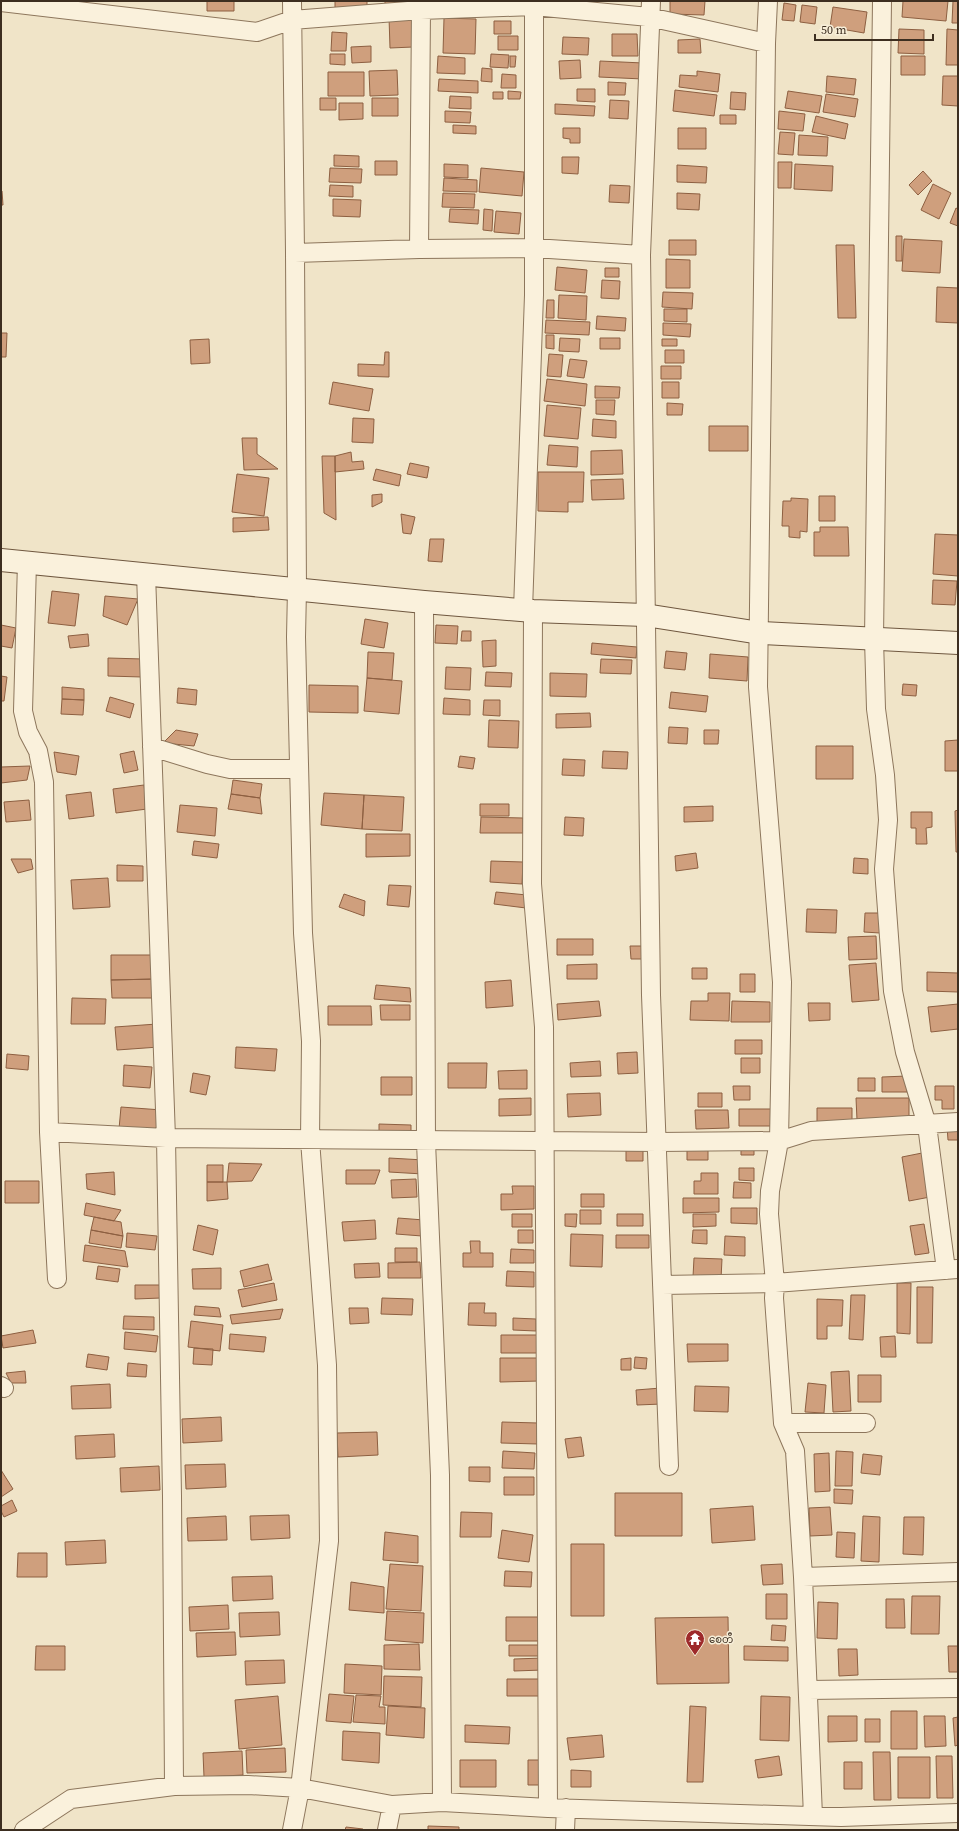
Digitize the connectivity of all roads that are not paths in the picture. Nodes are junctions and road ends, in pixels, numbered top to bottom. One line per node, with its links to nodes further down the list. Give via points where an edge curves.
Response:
1 (292, 1): 8 (street)
2 (768, 1): 9 (street)
3 (882, 1): 22 (street)
4 (1, 2): 8 (street, via 257,32)
5 (534, 4): 6 (street); 7 (street); 10 (street)
6 (650, 9): 9 (street); 13 (street)
7 (421, 10): 8 (street); 11 (street)
8 (292, 20): 12 (street)
9 (766, 43): 21 (street)
10 (534, 248): 11 (street); 13 (street); 19 (street)
11 (419, 249): 12 (street)
12 (295, 253): 17 (street)
13 (641, 255): 20 (street)
14 (1, 560): 15 (street)
15 (27, 562): 16 (street); 28 (street, via 23,711 28,732 38,751 44,782)
16 (146, 574): 17 (street); 24 (street)
17 (297, 589): 18 (street); 25 (street)
18 (424, 602): 19 (street); 33 (street)
19 (528, 610): 20 (street); 31 (street, via 532,884 544,1027)
20 (645, 615): 21 (street); 34 (street, via 651,987)
21 (760, 632): 22 (street); 32 (street, via 758,687 782,982)
22 (874, 639): 23 (street); 27 (street, via 876,709 887,798 884,869 893,991 905,1052)
23 (958, 643)
24 (152, 747): 25 (street, via 230,769); 29 (street)
25 (299, 769): 30 (street, via 303,933 311,1041)
26 (958, 1122): 27 (street)
27 (926, 1125): 32 (street, via 811,1131); 35 (street)
28 (49, 1132): 29 (street); 36 (street)
29 (166, 1138): 30 (street); 46 (street)
30 (310, 1140): 33 (street); 47 (street, via 327,1365 329,1541)
31 (546, 1141): 33 (street); 34 (street); 50 (street)
32 (779, 1141): 34 (street); 37 (street, via 770,1191 769,1214)
33 (426, 1142): 48 (street, via 440,1475)
34 (658, 1142): 38 (street)
35 (952, 1269): 37 (street)
36 (57, 1279)
37 (775, 1283): 38 (street); 40 (street)
38 (662, 1285): 41 (street)
39 (866, 1423): 40 (street)
40 (783, 1424): 43 (street, via 795,1451)
41 (669, 1466)
42 (958, 1572): 43 (street)
43 (803, 1577): 45 (street)
44 (958, 1688): 45 (street)
45 (808, 1690): 52 (street)
46 (174, 1786): 47 (street, via 248,1785); 53 (street, via 71,1798)
47 (300, 1788): 49 (street); 54 (street)
48 (442, 1802): 49 (street); 50 (street)
49 (392, 1805): 55 (street)
50 (557, 1808): 52 (street); 56 (street)
51 (958, 1813): 52 (street)
52 (813, 1816)
53 (24, 1830)
54 (292, 1830)
55 (387, 1830)
56 (565, 1830)

